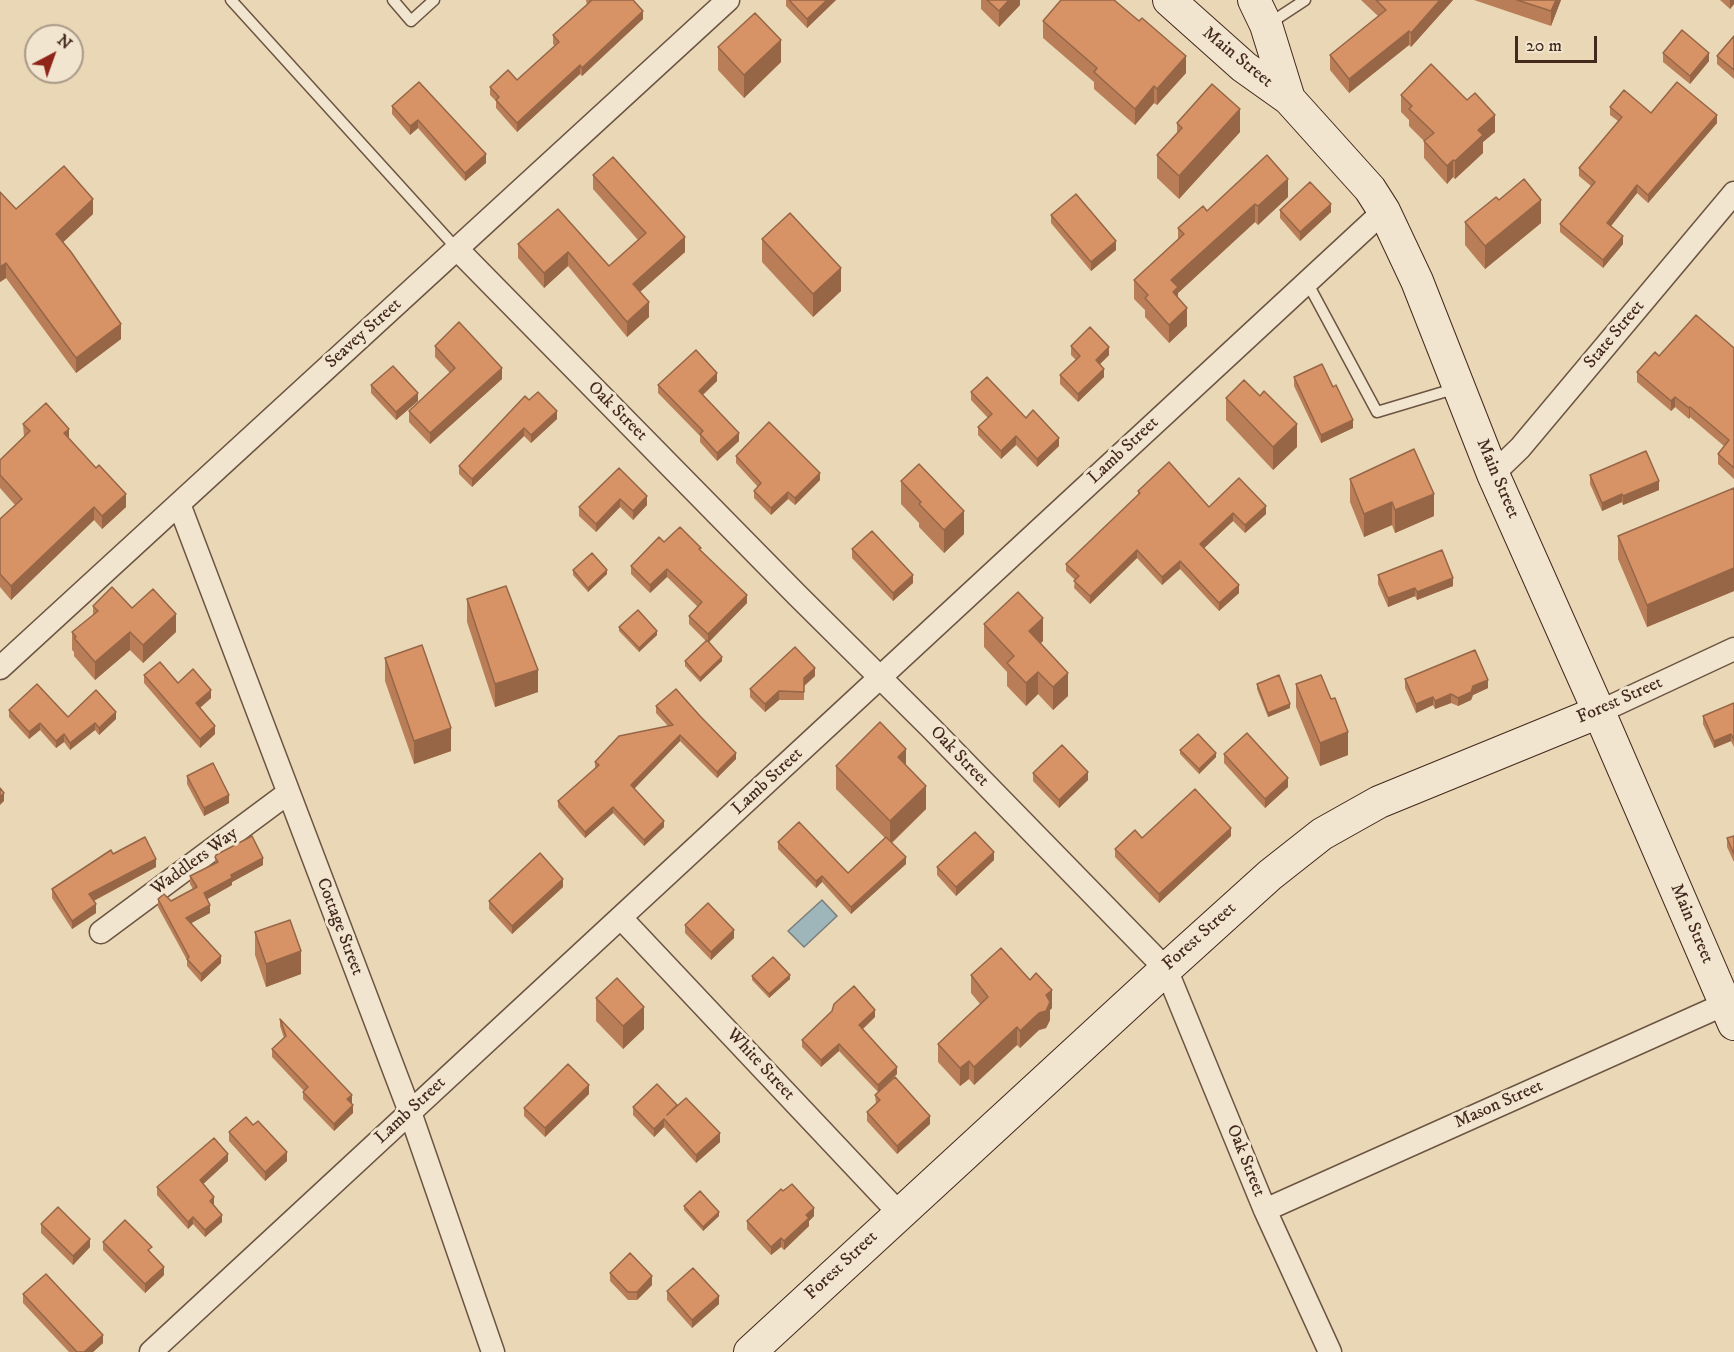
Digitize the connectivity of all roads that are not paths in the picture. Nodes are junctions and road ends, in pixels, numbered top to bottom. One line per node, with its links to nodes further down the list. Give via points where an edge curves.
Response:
1 (231, 0): 11 (lane)
2 (393, 0): 3 (lane, via 411,21)
3 (434, 0)
4 (728, 0): 11 (street, Seavey Street)
5 (1169, 0): 8 (main road, Main Street, via 1244,67)
6 (1305, 0): 7 (lane)
7 (1260, 13): 8 (main road)
8 (1289, 99): 10 (main road, Main Street, via 1370,189)
9 (1734, 193): 14 (street, State Street, via 1520,448)
10 (1384, 211): 12 (street, Lamb Street); 13 (main road, Main Street, via 1417,280)
11 (458, 250): 15 (street, Seavey Street); 18 (street, Oak Street)
12 (1307, 282): 13 (lane, via 1377,412); 18 (street, Lamb Street)
13 (1459, 387): 14 (main road, Main Street)
14 (1493, 474): 19 (main road, Main Street)
15 (179, 504): 17 (street, Seavey Street); 20 (street, Cottage Street)
16 (1734, 649): 19 (street, Forest Street)
17 (0, 668)
18 (879, 678): 21 (street, Lamb Street); 23 (street, Oak Street)
19 (1599, 711): 23 (main road, Forest Street, via 1378,802 1322,834 1270,875); 24 (main road, Main Street)
20 (288, 793): 22 (street, Waddlers Way); 25 (street, Cottage Street)
21 (621, 918): 25 (street, Lamb Street); 27 (street, White Street)
22 (101, 932)
23 (1166, 969): 26 (street, Oak Street); 27 (main road, Forest Street)
24 (1731, 1009): 26 (street, Mason Street)
25 (410, 1112): 29 (street, Lamb Street); 30 (street, Cottage Street)
26 (1264, 1210): 31 (street, Oak Street)
27 (899, 1213): 28 (main road, Forest Street)
28 (760, 1349)
29 (152, 1352)
30 (493, 1352)
31 (1330, 1352)

